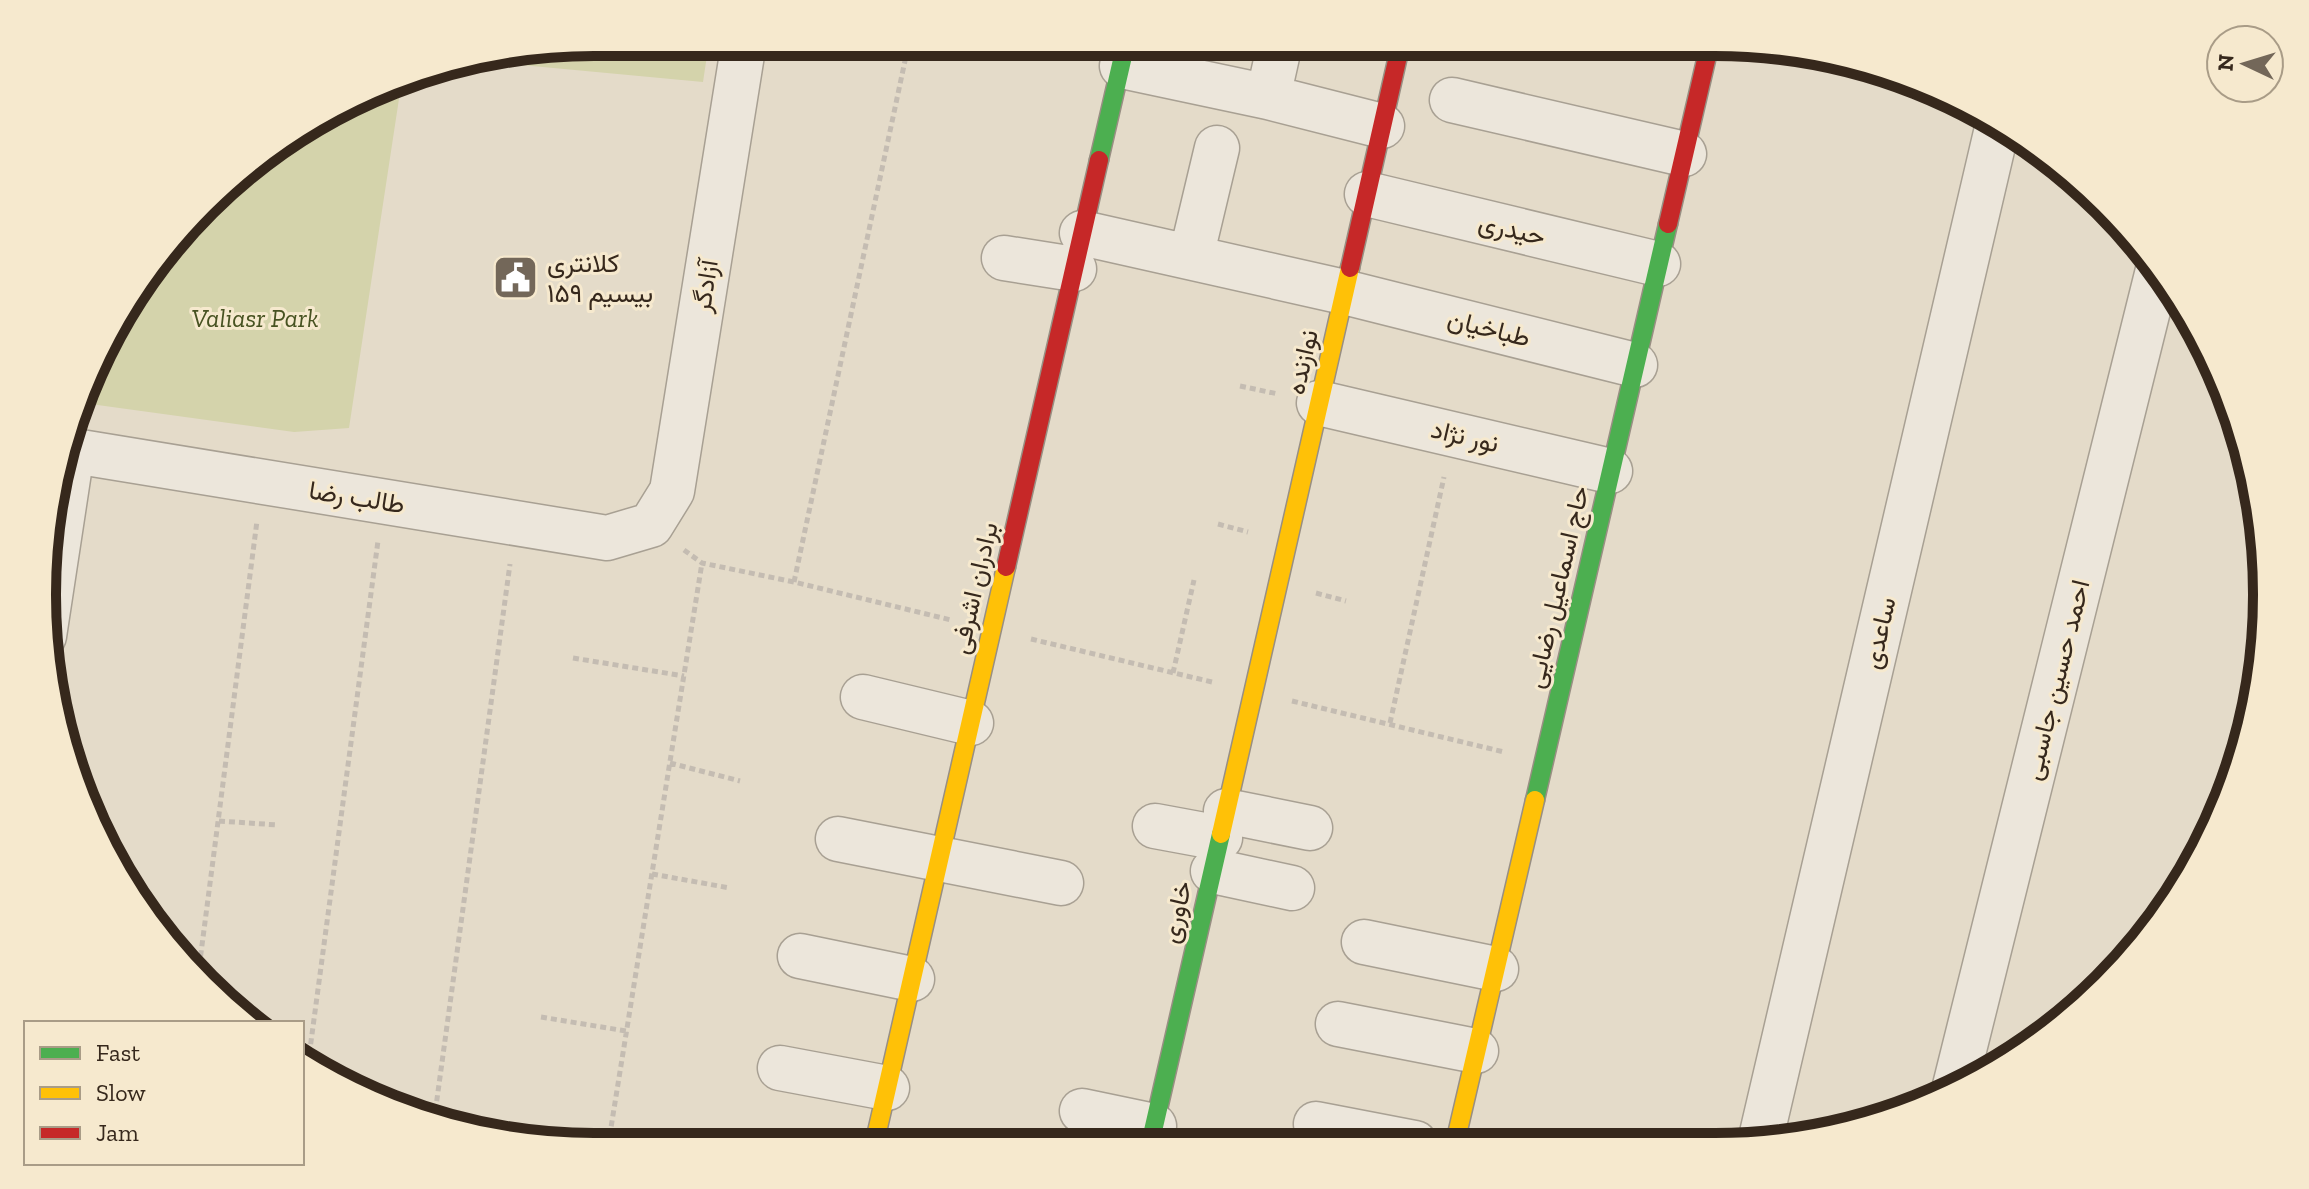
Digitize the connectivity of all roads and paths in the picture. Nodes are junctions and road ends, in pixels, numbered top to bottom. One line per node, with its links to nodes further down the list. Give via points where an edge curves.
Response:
1 (742, 56): 29 (street, آزادگر, via 672,491)
2 (906, 56): 31 (path)
3 (1124, 56): 15 (street, برادران اشرفی)
4 (1131, 56): 8 (street)
5 (1277, 56): 8 (street)
6 (1398, 56): 10 (street, نوازنده)
7 (1707, 56): 13 (street, حاج اسماعیل رضایی)
8 (1268, 97): 10 (street)
9 (1452, 100): 13 (street)
10 (1382, 126): 14 (street, نوازنده)
11 (1995, 135): 70 (street, ساعدی)
12 (1217, 148): 16 (street)
13 (1684, 154): 18 (street, حاج اسماعیل رضایی)
14 (1367, 194): 18 (street, حیدری); 20 (street, نوازنده)
15 (1078, 251): 16 (street, طباخیان); 17 (street, طباخیان); 32 (street, برادران اشرفی)
16 (1191, 257): 20 (street, طباخیان)
17 (1004, 258)
18 (1658, 264): 21 (street, حاج اسماعیل رضایی)
19 (2154, 284): 65 (street, احمد حسین جاسبی)
20 (1344, 292): 21 (street, طباخیان); 22 (street, نوازنده)
21 (1635, 365): 25 (street, حاج اسماعیل رضایی)
22 (1319, 403): 23 (street, نور نژاد); 36 (street, نوازنده)
23 (1454, 433): 25 (street, نور نژاد); 39 (path)
24 (75, 451): 26 (street, طالب رضا)
25 (1610, 471): 40 (street, حاج اسماعیل رضایی)
26 (262, 481): 27 (street, طالب رضا); 43 (path)
27 (383, 501): 28 (street, طالب رضا); 62 (path)
28 (516, 523): 29 (street, طالب رضا, via 607,538); 67 (path)
29 (651, 525)
30 (1194, 580): 34 (path)
31 (794, 582): 32 (path); 35 (path, via 702,563)
32 (992, 629): 34 (path); 38 (street, برادران اشرفی)
33 (573, 658): 35 (path)
34 (1173, 673): 36 (path)
35 (684, 676): 41 (path)
36 (1253, 692): 39 (path); 48 (street, خاوری)
37 (863, 697): 38 (street)
38 (971, 723): 49 (street, برادران اشرفی)
39 (1390, 723): 40 (path)
40 (1544, 762): 57 (street, حاج اسماعیل رضایی)
41 (670, 763): 42 (path); 50 (path)
42 (740, 781)
43 (219, 821): 44 (path); 56 (path)
44 (278, 825)
45 (1155, 826): 48 (street)
46 (1310, 828): 48 (street)
47 (838, 839): 49 (street)
48 (1220, 840): 53 (street); 74 (street, خاوری)
49 (939, 860): 51 (street); 58 (street, برادران اشرفی)
50 (652, 874): 52 (path); 61 (path)
51 (1061, 883)
52 (730, 888)
53 (1292, 888)
54 (1364, 942): 57 (street)
55 (800, 956): 58 (street)
56 (200, 961)
57 (1496, 969): 63 (street, حاج اسماعیل رضایی)
58 (912, 979): 66 (street, برادران اشرفی)
59 (541, 1017): 61 (path)
60 (1338, 1024): 63 (street)
61 (626, 1031): 71 (path)
62 (310, 1051)
63 (1476, 1051): 76 (street, حاج اسماعیل رضایی)
64 (780, 1068): 66 (street)
65 (1958, 1074)
66 (887, 1088): 72 (street, برادران اشرفی)
67 (436, 1109)
68 (1082, 1111): 73 (street)
69 (1316, 1124): 75 (street)
70 (1763, 1131)
71 (610, 1133)
72 (877, 1133)
73 (1146, 1133)
74 (1152, 1133)
75 (1363, 1133)
76 (1457, 1133)

